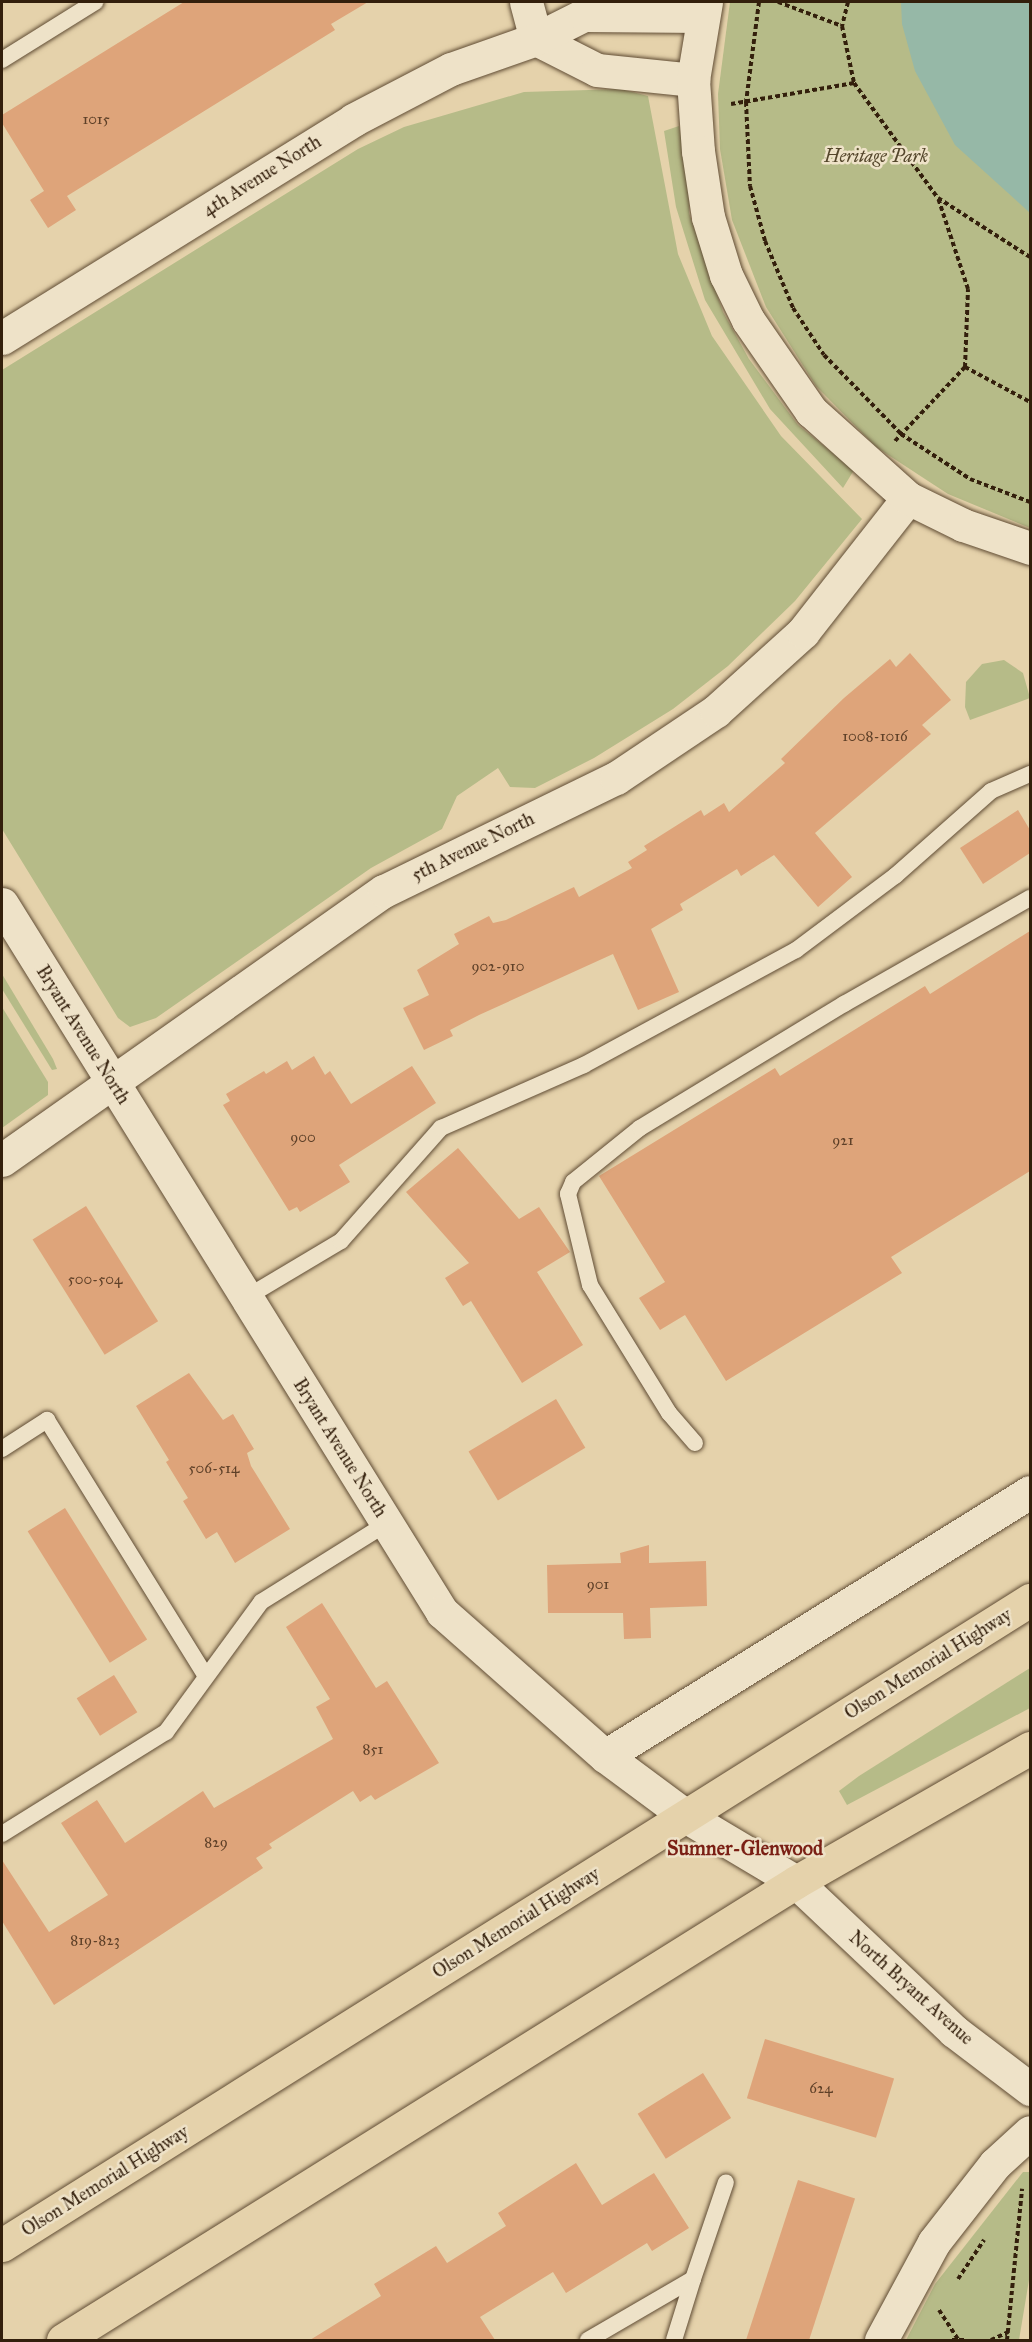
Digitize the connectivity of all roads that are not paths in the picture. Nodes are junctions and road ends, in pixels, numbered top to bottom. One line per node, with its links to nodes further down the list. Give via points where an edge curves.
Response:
1 (95, 2): 5 (lane)
2 (526, 2): 4 (street)
3 (704, 9): 4 (street, 4th Avenue North, via 584,15); 6 (street)
4 (536, 39): 6 (street, via 597,70); 7 (street, 4th Avenue North, via 451,69 353,120)
5 (2, 60)
6 (693, 80): 8 (street, via 708,217 726,275 778,369 811,411)
7 (2, 338)
8 (908, 498): 9 (street, via 963,525); 13 (street, 5th Avenue North, via 803,632 716,711 616,778 384,891)
9 (1030, 549)
10 (1030, 774): 15 (lane, via 991,792 895,876 796,950 584,1065 441,1128 341,1241)
11 (1030, 898): 16 (lane, via 844,1004 640,1128 573,1182 568,1194 590,1286 669,1413)
12 (2, 904): 13 (street, Bryant Avenue North)
13 (111, 1082): 14 (street, 5th Avenue North); 15 (street, Bryant Avenue North)
14 (2, 1160)
15 (247, 1297): 19 (street, Bryant Avenue North)
16 (695, 1443)
17 (2, 1449): 21 (lane, via 47,1420)
18 (1030, 1492): 23 (street)
19 (386, 1524): 21 (lane, via 261,1602); 23 (street, Bryant Avenue North, via 442,1612)
20 (1030, 1600): 24 (main road, Olson Memorial Highway)
21 (206, 1677): 25 (lane, via 165,1732)
22 (1030, 1748): 26 (main road)
23 (604, 1756): 24 (street, Bryant Avenue North)
24 (687, 1817): 26 (street, Bryant Avenue North); 30 (main road, Olson Memorial Highway)
25 (2, 1834)
26 (796, 1882): 27 (street, North Bryant Avenue, via 954,2031); 34 (main road)
27 (1030, 2089)
28 (1030, 2132): 37 (street, via 995,2164 934,2242)
29 (726, 2182): 33 (lane)
30 (59, 2210): 31 (main road); 32 (main road, Olson Memorial Highway)
31 (2, 2227)
32 (2, 2245)
33 (693, 2278): 35 (lane); 36 (lane)
34 (63, 2340)
35 (588, 2340)
36 (674, 2340)
37 (881, 2340)

